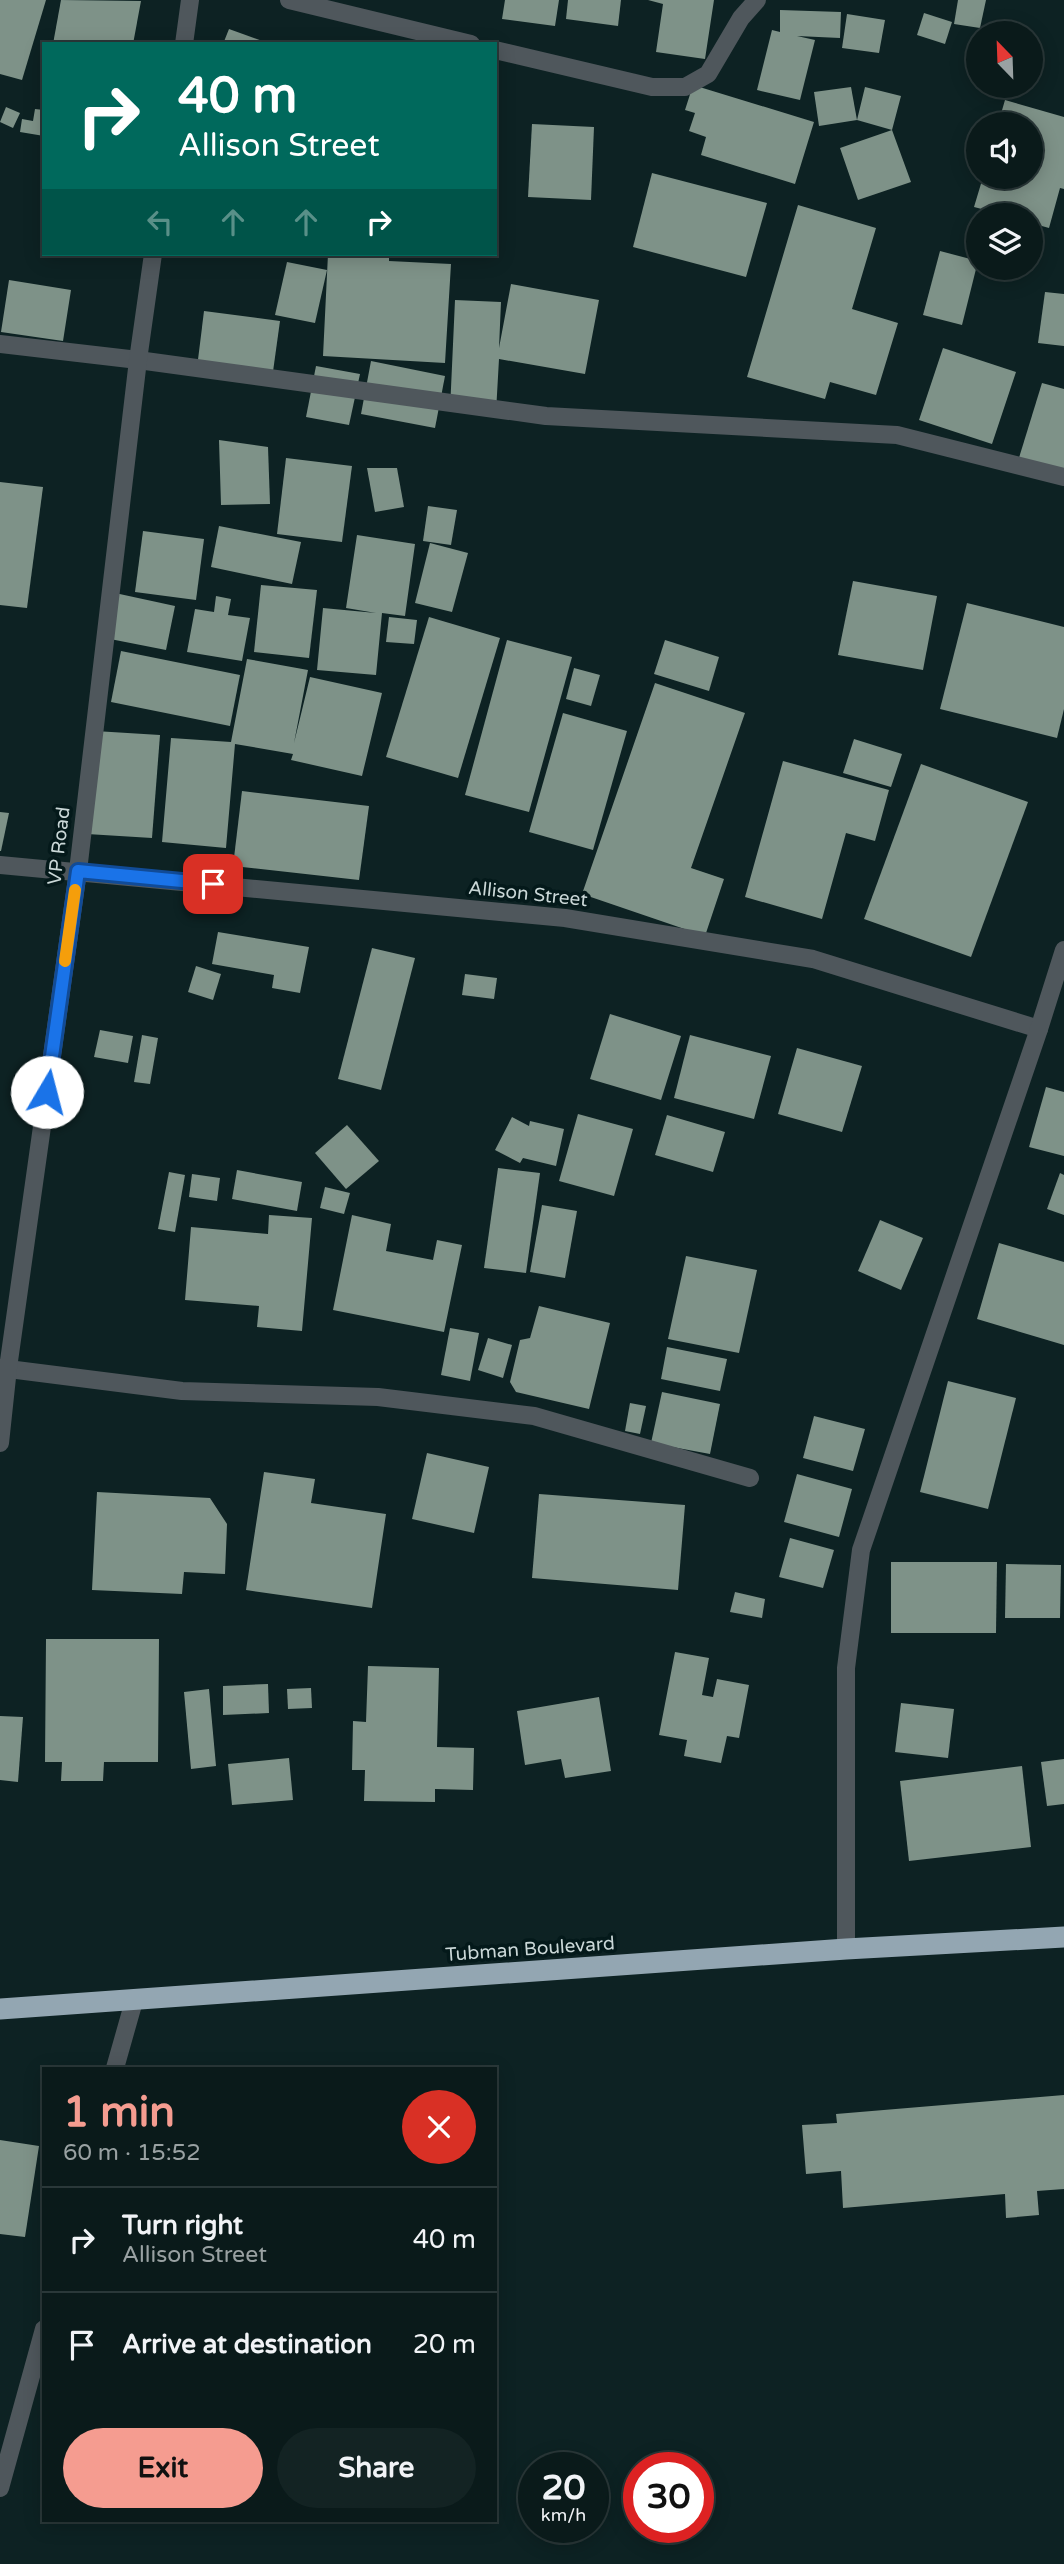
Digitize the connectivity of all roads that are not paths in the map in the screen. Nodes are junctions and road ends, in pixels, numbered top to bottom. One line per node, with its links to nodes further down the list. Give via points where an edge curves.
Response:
1 (190, 0): 4 (street)
2 (289, 0): 5 (street)
3 (757, 0): 6 (street, via 708,74 685,87 652,87)
4 (184, 42)
5 (463, 42)
6 (497, 50)
7 (153, 256): 9 (street, VP Road)
8 (0, 344): 9 (street)
9 (138, 360): 10 (street, via 546,416 897,435); 12 (street, VP Road)
10 (1064, 477)
11 (0, 865): 12 (street, Allison Street)
12 (78, 871): 14 (street, Allison Street, via 565,918 813,959); 15 (street, VP Road)
13 (1064, 950): 14 (street)
14 (1039, 1029): 19 (street, via 861,1550 846,1668)
15 (4, 1368): 16 (street, VP Road); 17 (street, via 182,1391 378,1397 534,1416)
16 (0, 1443)
17 (750, 1478)
18 (1064, 1937): 19 (highway, Tubman Boulevard)
19 (846, 1949): 20 (highway, Tubman Boulevard)
20 (134, 2001): 21 (highway, Tubman Boulevard); 22 (street)
21 (0, 2009)
22 (115, 2067)
23 (42, 2336): 24 (street)
24 (0, 2488)

